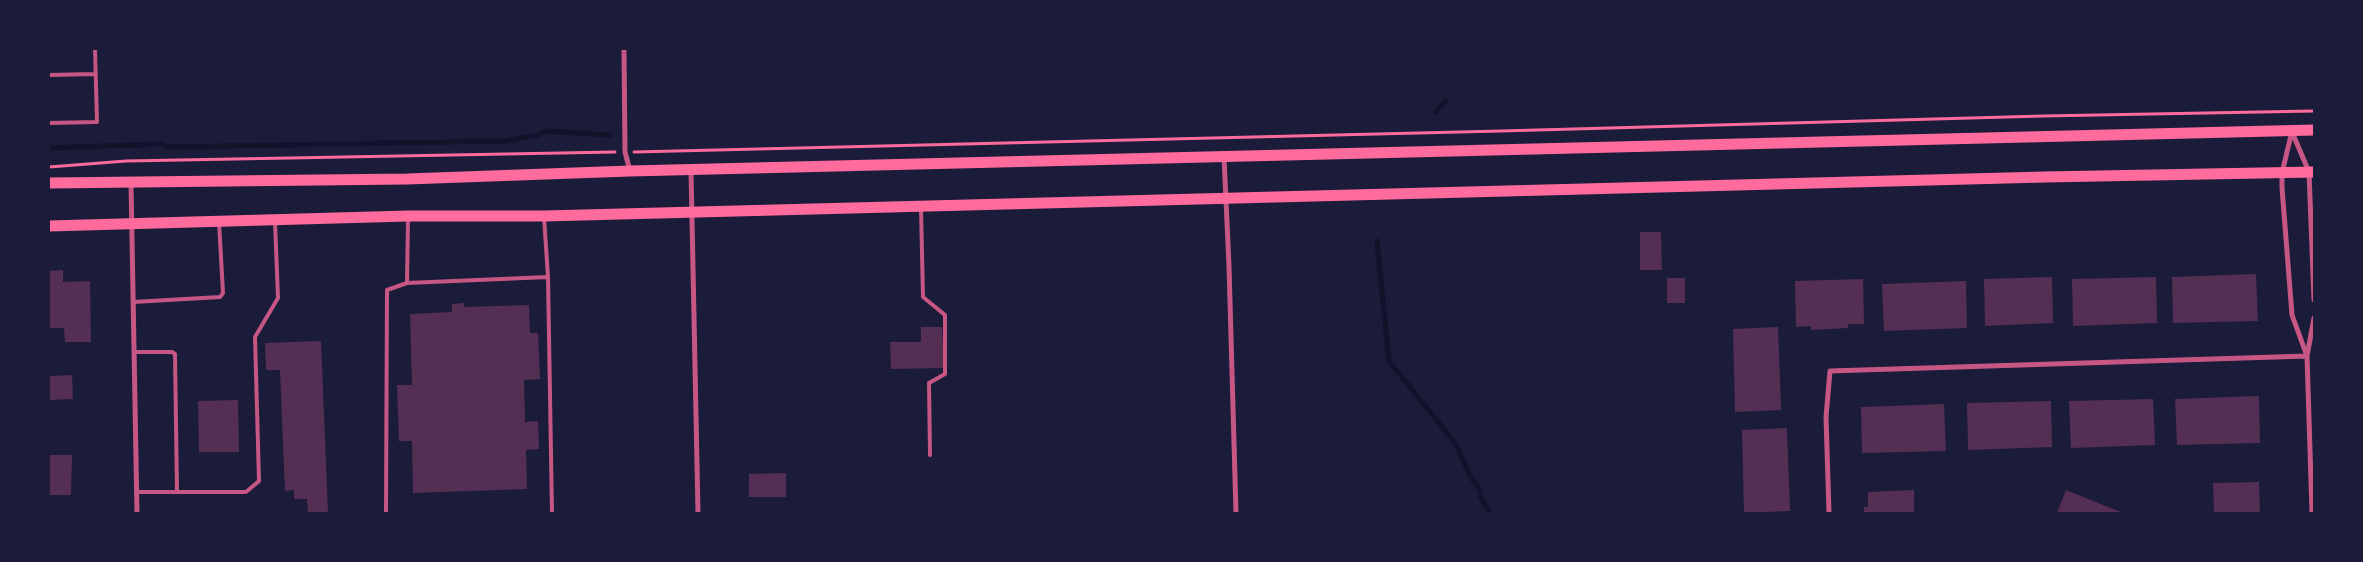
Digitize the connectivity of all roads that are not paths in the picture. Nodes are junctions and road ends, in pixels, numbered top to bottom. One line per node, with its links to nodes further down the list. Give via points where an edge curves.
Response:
1 (95, 49): 3 (lane)
2 (624, 49): 10 (street, via 625,152)
3 (95, 74): 4 (lane); 5 (lane, via 96,122)
4 (49, 75)
5 (49, 123)
6 (2292, 130): 7 (main road); 8 (main road); 11 (street); 12 (street)
7 (2314, 130)
8 (1224, 156): 9 (main road); 15 (street)
9 (691, 170): 10 (main road); 17 (street)
10 (630, 171): 14 (main road, via 407,179)
11 (2312, 172): 12 (main road); 26 (street)
12 (2282, 173): 15 (main road); 30 (street, via 2292,315)
13 (49, 183): 14 (main road)
14 (131, 183): 22 (street)
15 (1226, 198): 16 (main road); 38 (street)
16 (921, 206): 17 (main road); 31 (lane, via 923,297 945,315 945,374 929,383)
17 (692, 212): 19 (main road); 37 (street)
18 (408, 216): 19 (main road); 20 (main road); 25 (lane)
19 (544, 216): 24 (lane)
20 (275, 219): 21 (main road); 33 (lane, via 278,298 255,337 259,481 246,492)
21 (219, 221): 22 (main road); 27 (lane, via 223,293 220,297)
22 (132, 223): 23 (main road); 27 (street)
23 (49, 226)
24 (548, 276): 25 (lane); 36 (lane)
25 (407, 283): 35 (lane, via 387,290)
26 (2314, 300)
27 (133, 302): 29 (street)
28 (2314, 318): 30 (street)
29 (134, 352): 32 (street); 33 (lane, via 175,354)
30 (2307, 356): 39 (street, via 1830,371 1826,417); 40 (street)
31 (930, 455)
32 (136, 492): 33 (lane); 34 (street)
33 (177, 492)
34 (136, 513)
35 (386, 513)
36 (552, 513)
37 (698, 513)
38 (1236, 513)
39 (1829, 513)
40 (2312, 513)

